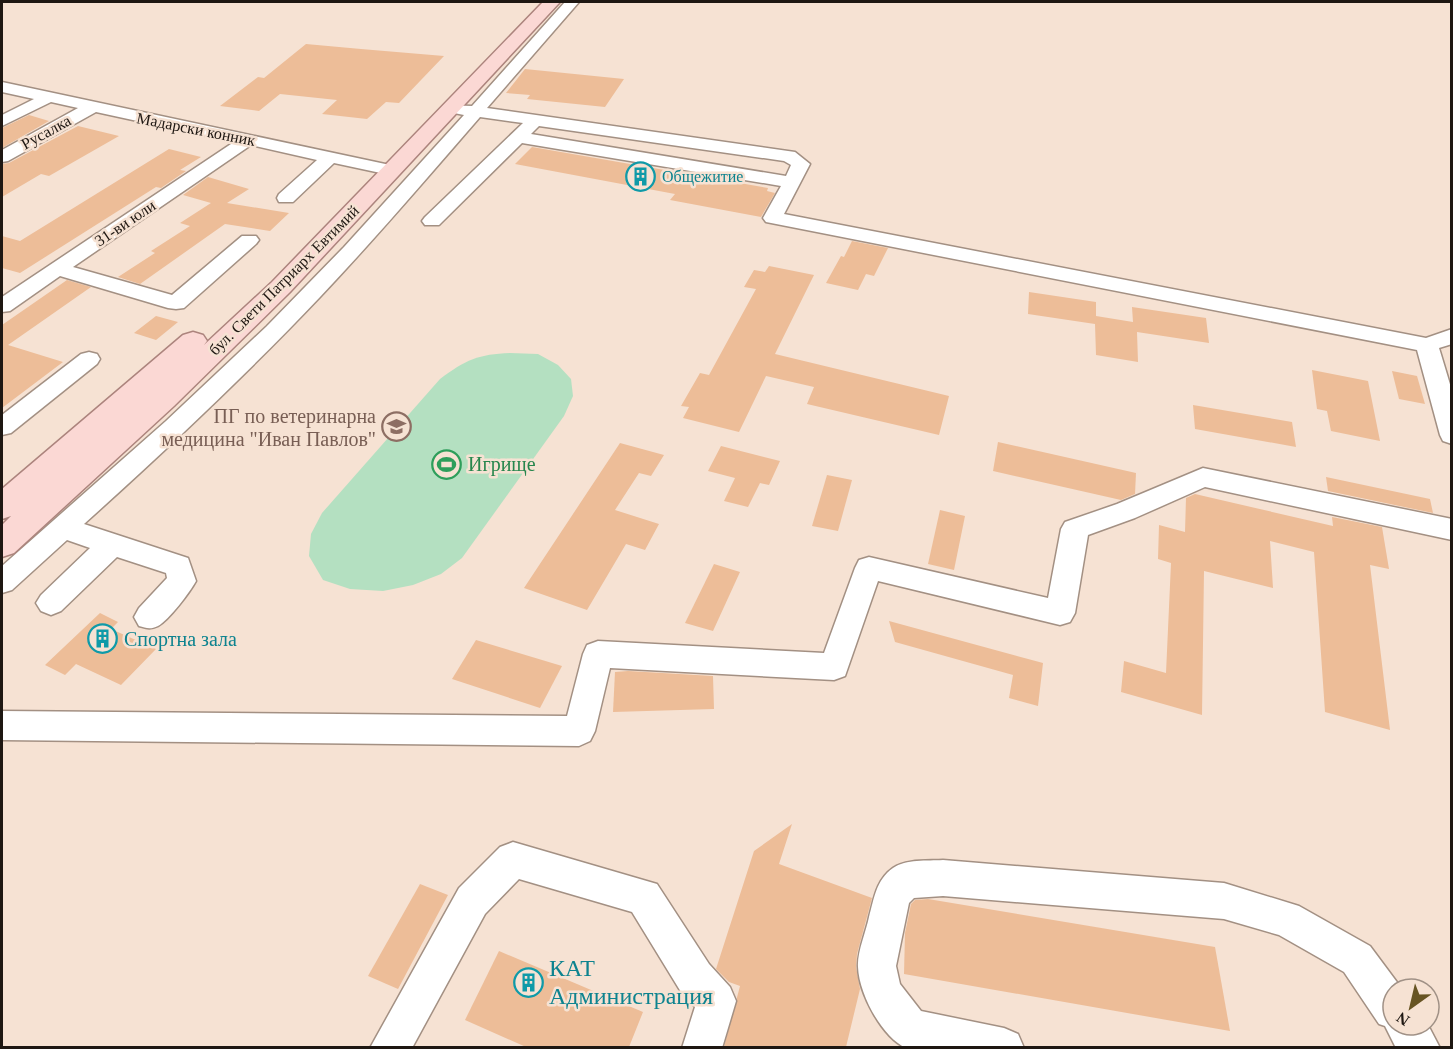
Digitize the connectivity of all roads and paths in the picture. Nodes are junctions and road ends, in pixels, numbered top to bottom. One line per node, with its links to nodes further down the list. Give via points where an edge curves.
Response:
1 (571, 2): 2 (street); 7 (street)
2 (543, 3): 6 (main road, бул. Свети Патриарх Евтимий); 14 (main road, бул. Свети Патриарх Евтимий)
3 (2, 87): 4 (street, Мадарски конник)
4 (47, 98): 5 (street, Мадарски конник); 9 (street)
5 (91, 108): 11 (street, Мадарски конник); 12 (street, Русалка)
6 (450, 108): 7 (street); 14 (main road, бул. Свети Патриарх Евтимий)
7 (477, 110): 8 (street); 27 (street, via 276,331)
8 (537, 119): 10 (street); 15 (street, via 789,156 801,164)
9 (2, 120)
10 (518, 137): 15 (street); 17 (street)
11 (249, 139): 13 (street, Мадарски конник); 19 (street, 31-ви юли)
12 (2, 157)
13 (330, 157): 14 (street, Мадарски конник); 16 (street)
14 (380, 168): 26 (main road, бул. Свети Патриарх Евтимий, via 135,394); 29 (main road, бул. Свети Патриарх Евтимий, via 281,288)
15 (792, 182): 22 (street, via 773,218)
16 (286, 198)
17 (432, 221)
18 (249, 240): 19 (street, via 176,303)
19 (56, 269): 20 (street, 31-ви юли)
20 (6, 299)
21 (1452, 336): 22 (street)
22 (1427, 345): 25 (street)
23 (89, 359): 24 (street)
24 (2, 426)
25 (1452, 435)
26 (2, 507)
27 (63, 528): 30 (street); 31 (street)
28 (1452, 531): 34 (street, via 1203,477 1075,530 1060,613 869,568 834,667 598,654 579,731)
29 (2, 544)
30 (112, 544): 32 (street); 33 (street, via 178,567 182,581)
31 (2, 582)
32 (51, 603)
33 (149, 617)
34 (2, 726)
35 (1381, 993): 36 (street, via 1357,959 1286,919 1224,901 943,878 906,881 893,894 877,966 883,993)
36 (909, 1038): 39 (street)
37 (390, 1047): 38 (street, via 472,901 513,860 644,897 695,978 716,1000)
38 (702, 1047)
39 (1004, 1047)

